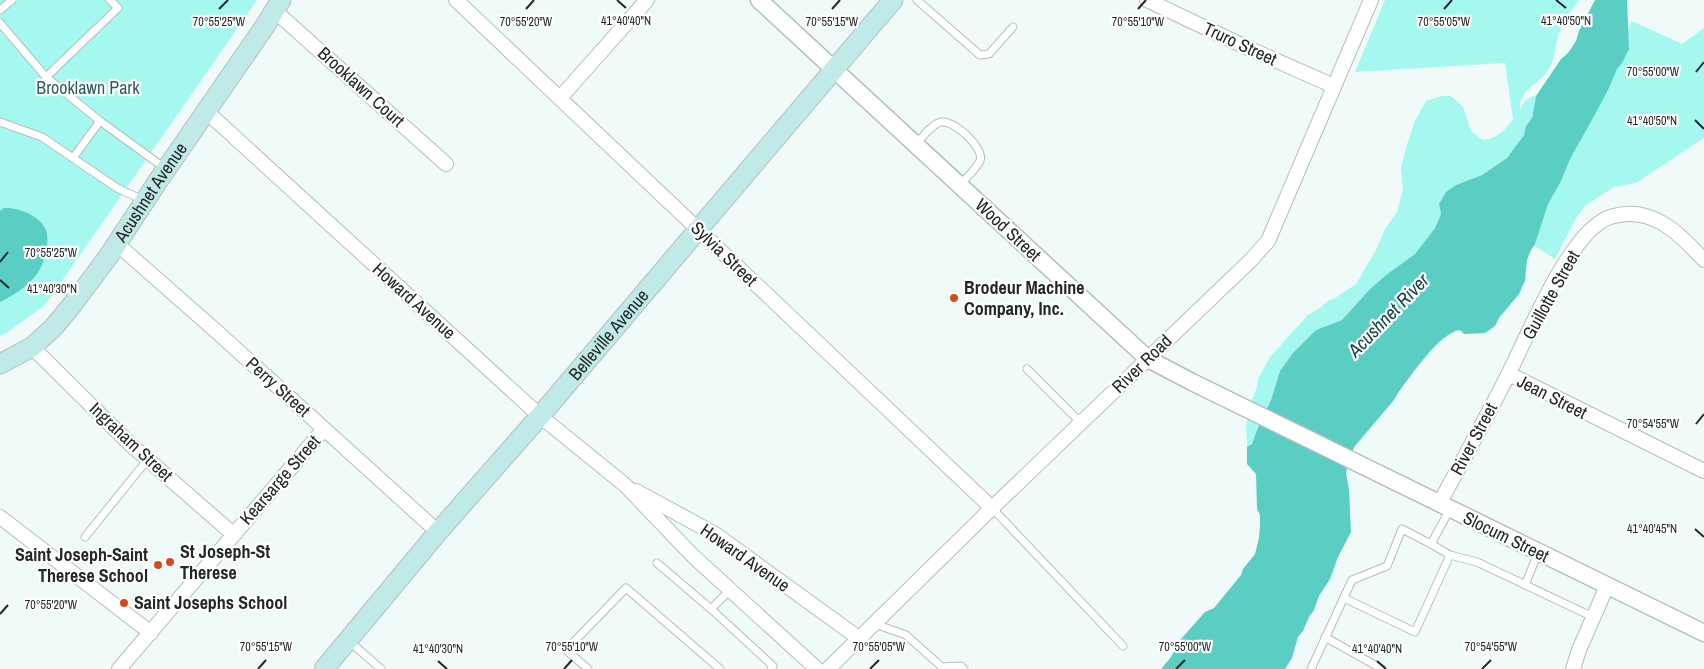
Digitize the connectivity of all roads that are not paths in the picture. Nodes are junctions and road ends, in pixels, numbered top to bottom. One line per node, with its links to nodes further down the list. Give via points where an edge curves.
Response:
1 (12, 0): 11 (lane)
2 (110, 0): 15 (lane, via 118,8)
3 (456, 0): 17 (street, Sylvia Street)
4 (647, 0): 17 (street)
5 (759, 0): 14 (street, Wood Street)
6 (893, 0): 14 (main road, Belleville Avenue)
7 (917, 0): 13 (lane, via 980,55 989,54)
8 (1147, 0): 16 (street, Truro Street)
9 (1371, 0): 16 (street, River Road)
10 (278, 5): 18 (main road, Acushnet Avenue); 23 (street, Brooklawn Court)
11 (0, 10)
12 (0, 23): 15 (lane)
13 (1013, 27)
14 (835, 70): 21 (street, Wood Street); 27 (main road, Belleville Avenue)
15 (46, 76): 19 (lane)
16 (1334, 86): 31 (street, River Road, via 1268,241)
17 (560, 98): 27 (street, Sylvia Street)
18 (207, 112): 24 (main road, Acushnet Avenue); 35 (street, Howard Avenue)
19 (100, 121): 22 (lane); 24 (lane)
20 (0, 122): 22 (lane, via 42,137)
21 (915, 144): 25 (street, Wood Street); 25 (lane, via 934,125 943,122 955,125 977,146 981,155 980,162)
22 (74, 158): 26 (lane, via 117,188)
23 (446, 164)
24 (166, 169): 26 (main road, Acushnet Avenue)
25 (960, 185): 31 (street, Wood Street)
26 (145, 201): 28 (main road, Acushnet Avenue)
27 (698, 229): 35 (main road, Belleville Avenue); 43 (street, Sylvia Street)
28 (117, 244): 30 (main road, Acushnet Avenue, via 54,327); 37 (street, Perry Street)
29 (1704, 260): 34 (street, Guillotte Street, via 1681,235 1655,219 1627,214 1602,221 1566,263)
30 (32, 347): 32 (main road, Acushnet Avenue); 39 (street, Ingraham Street)
31 (1148, 358): 36 (street, River Road); 38 (street, Wood Street)
32 (0, 364)
33 (1027, 369): 36 (lane)
34 (1509, 374): 40 (street, Jean Street); 42 (street, River Street)
35 (540, 416): 41 (street, Howard Avenue); 45 (main road, Belleville Avenue)
36 (1081, 422): 43 (street, River Road)
37 (324, 429): 45 (street, Perry Street); 46 (street, Kearsarge Street)
38 (1308, 439): 42 (street, Slocum Street)
39 (148, 459): 46 (street, Ingraham Street); 47 (lane)
40 (1704, 471)
41 (625, 485): 54 (street, Howard Avenue); 62 (street, Howard Avenue, via 715,534)
42 (1444, 507): 48 (lane); 49 (street, Slocum Street)
43 (992, 508): 58 (street, River Road); 64 (lane)
44 (0, 517): 59 (street)
45 (438, 532): 63 (main road, Belleville Avenue)
46 (233, 534): 59 (street, Kearsarge Street)
47 (85, 538)
48 (1430, 544): 50 (lane); 55 (lane, via 1402,528 1387,566 1352,580)
49 (1538, 553): 52 (lane); 53 (street, Slocum Street)
50 (1450, 555): 52 (lane, via 1477,562); 55 (lane, via 1415,632)
51 (657, 563): 56 (lane)
52 (1525, 584): 57 (lane)
53 (1607, 586): 57 (street); 60 (street, Slocum Street)
54 (730, 590): 56 (lane); 73 (street, Howard Avenue)
55 (1344, 598): 61 (lane)
56 (711, 609): 72 (lane, via 774,666)
57 (1593, 617): 77 (street)
58 (875, 624): 62 (street, River Road); 66 (lane, via 906,635)
59 (151, 633): 67 (street, Kearsarge Street)
60 (1704, 633)
61 (1325, 637): 75 (lane); 76 (lane)
62 (860, 639): 65 (street, River Road)
63 (348, 640): 68 (main road, Belleville Avenue); 69 (lane)
64 (1123, 646)
65 (832, 668)
66 (941, 668): 74 (lane, via 961,666)
67 (119, 669)
68 (324, 669)
69 (381, 669)
70 (588, 669): 71 (lane, via 566,650 626,588)
71 (720, 669)
72 (771, 669)
73 (817, 669)
74 (964, 669)
75 (1311, 669)
76 (1382, 669)
77 (1573, 669)

